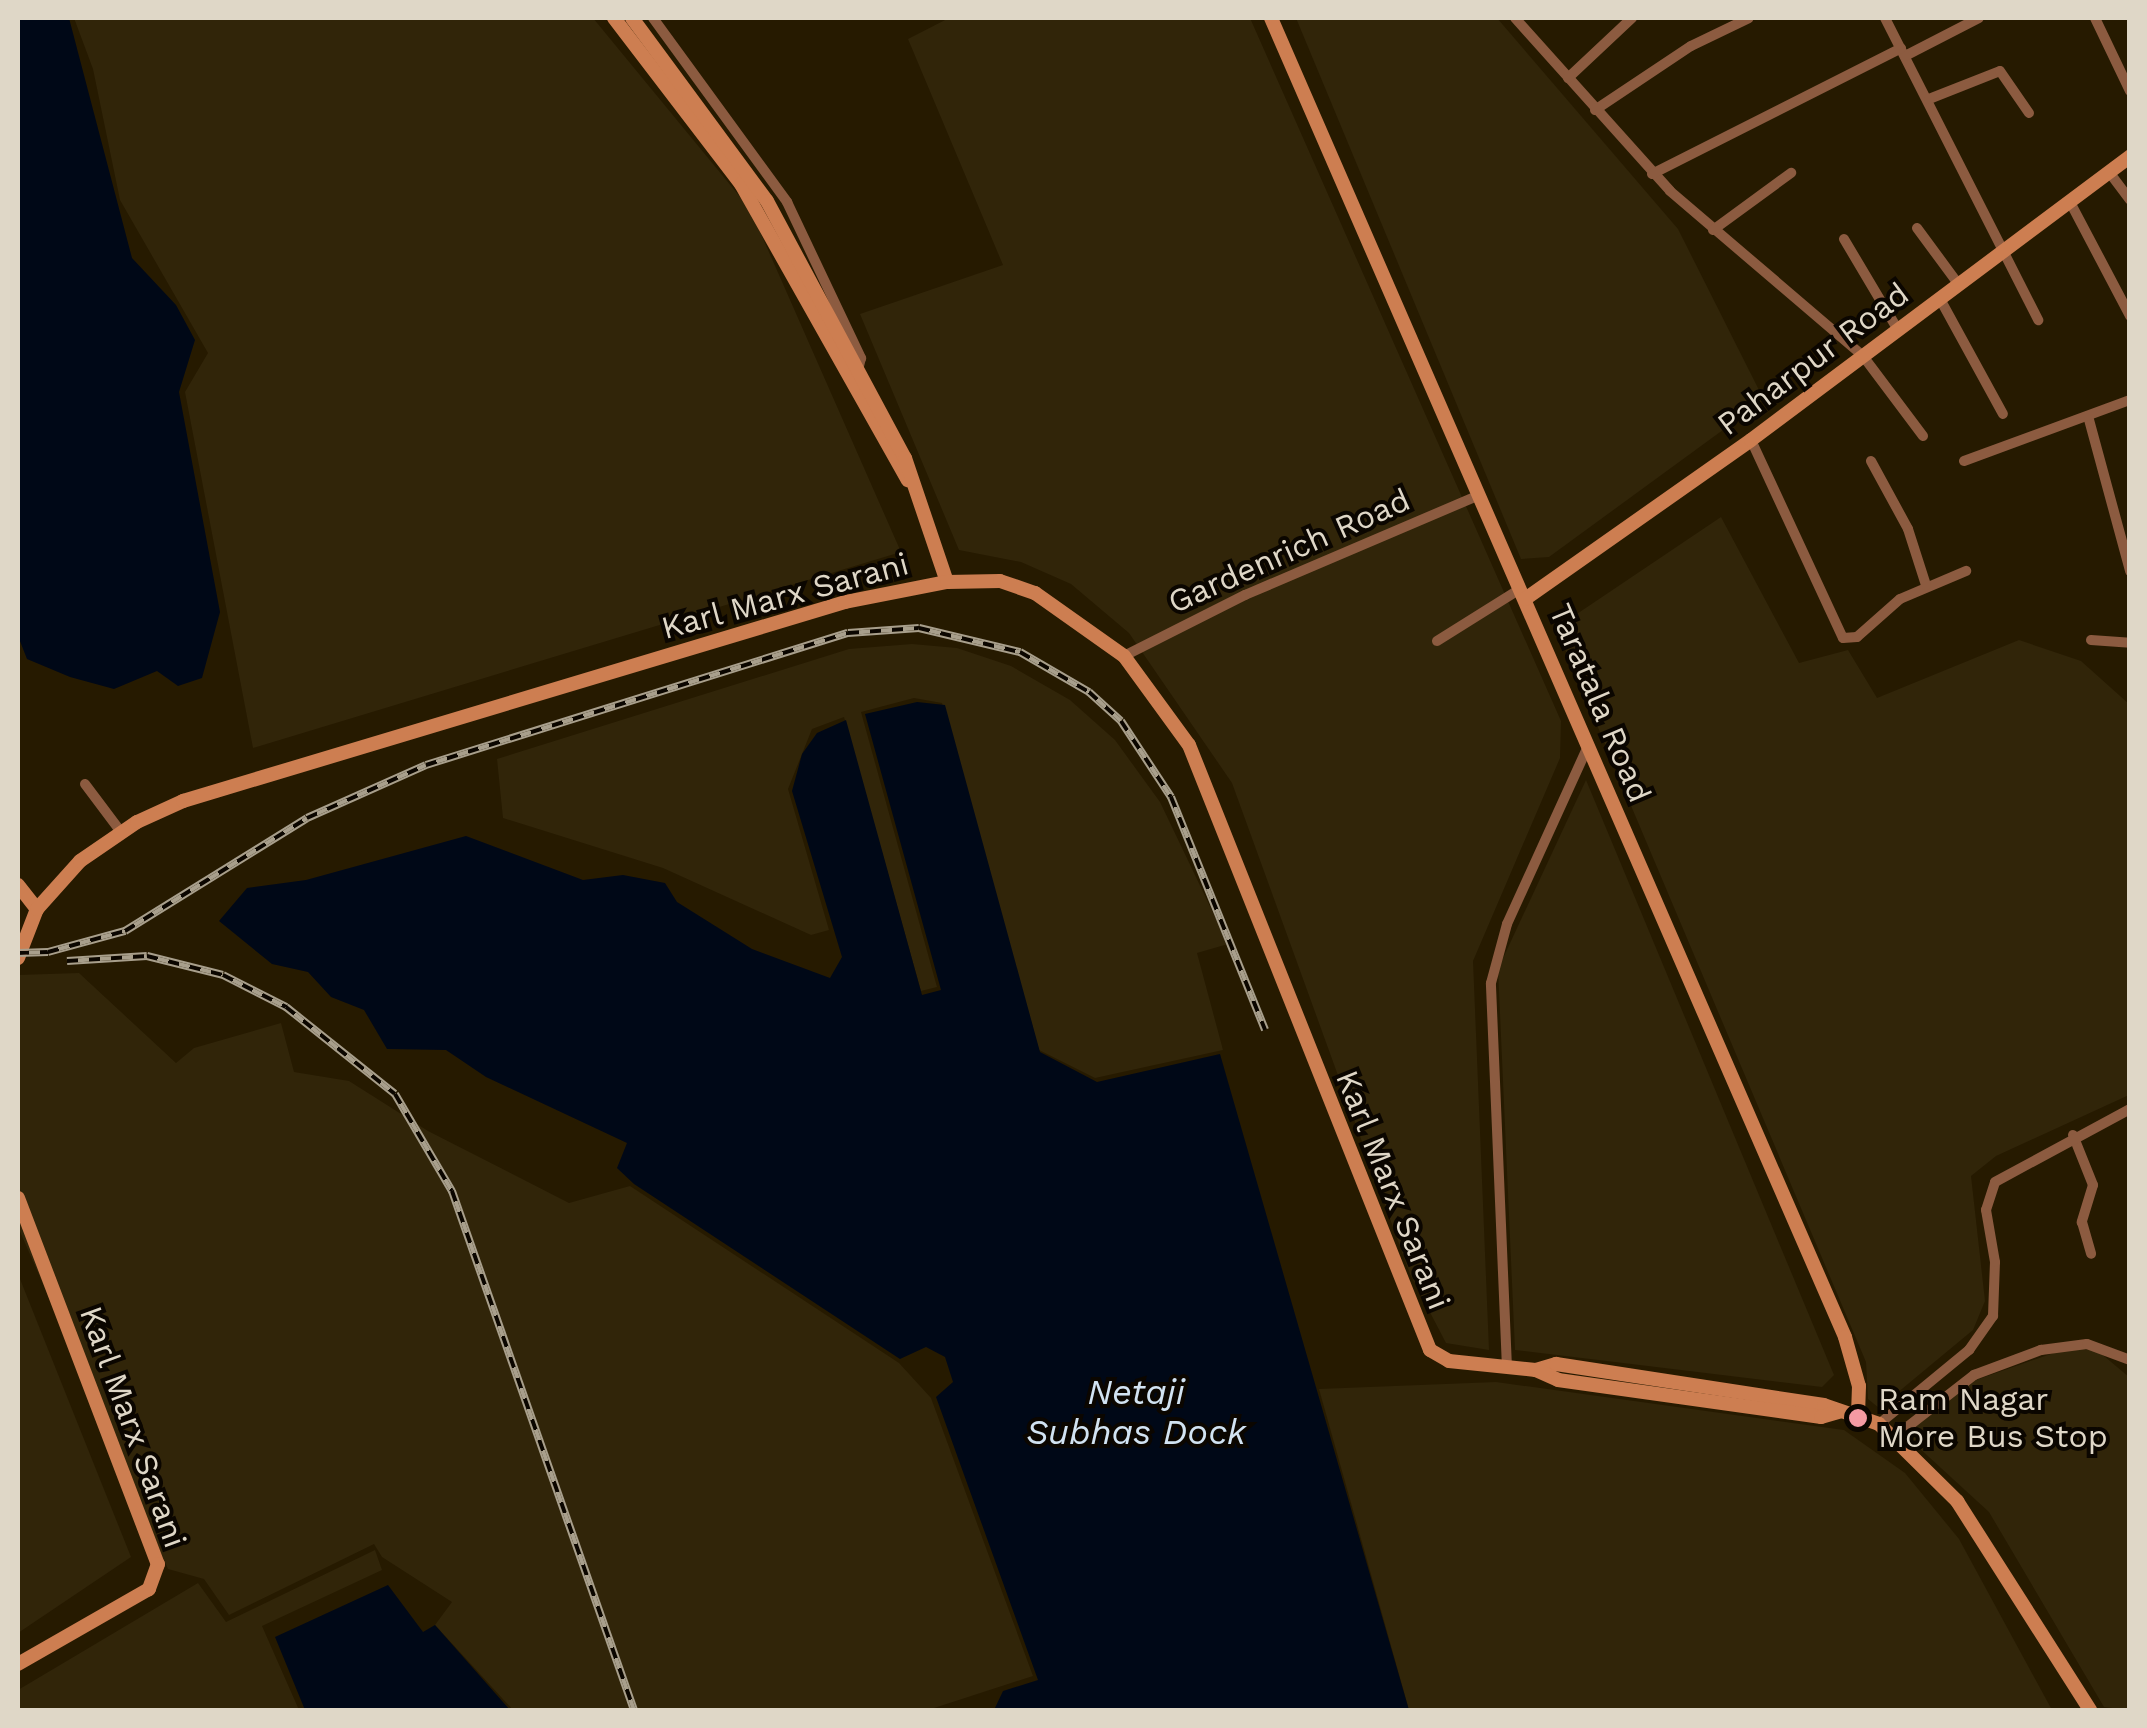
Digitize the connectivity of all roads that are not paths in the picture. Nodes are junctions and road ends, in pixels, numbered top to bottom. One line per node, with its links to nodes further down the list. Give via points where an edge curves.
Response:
1 (614, 18): 33 (main road, via 741,184 797,292)
2 (632, 18): 33 (main road, via 752,176)
3 (653, 18): 33 (street, via 787,202 862,358)
4 (1271, 18): 41 (main road, Taratala Road)
5 (1515, 18): 12 (street)
6 (1632, 18): 12 (street)
7 (1749, 18): 15 (street, via 1691,46)
8 (1885, 18): 11 (street)
9 (1979, 18): 11 (street)
10 (2095, 18): 13 (street)
11 (1903, 52): 14 (street); 20 (street)
12 (1568, 78): 15 (street)
13 (2130, 91)
14 (1929, 99): 16 (street, via 2000,71); 26 (street)
15 (1595, 110): 20 (street)
16 (2029, 113)
17 (2130, 156): 18 (main road, Paharpur Road)
18 (2110, 172): 21 (street); 22 (main road, Paharpur Road)
19 (1790, 173): 24 (street)
20 (1652, 174): 24 (street)
21 (2130, 200)
22 (2070, 202): 26 (main road, Paharpur Road); 29 (street)
23 (1917, 228): 27 (street)
24 (1713, 230): 32 (street)
25 (1844, 239): 31 (street)
26 (2004, 252): 27 (main road, Paharpur Road); 30 (street)
27 (1959, 285): 28 (main road, Paharpur Road)
28 (1940, 298): 31 (main road, Paharpur Road); 35 (street)
29 (2130, 316)
30 (2038, 320)
31 (1898, 330): 32 (main road, Paharpur Road)
32 (1863, 356): 37 (street); 38 (main road, Paharpur Road)
33 (851, 376): 44 (main road, via 914,488)
34 (2130, 400): 36 (street)
35 (2002, 414)
36 (2088, 416): 40 (street); 43 (street)
37 (1923, 436)
38 (1751, 440): 45 (street, via 1840,635 1856,637 1875,615); 46 (main road, Paharpur Road)
39 (1871, 461): 45 (street, via 1908,529)
40 (1964, 462)
41 (1477, 496): 46 (main road, Taratala Road); 50 (street, Gardenrich Road, via 1244,595)
42 (1966, 570): 45 (street)
43 (2130, 571)
44 (947, 582): 50 (main road, Karl Marx Sarani, via 1000,582 1034,593); 53 (main road, Karl Marx Sarani, via 845,602 310,761 184,802)
45 (1926, 585)
46 (1522, 594): 48 (street); 51 (main road, Taratala Road)
47 (2091, 640): 49 (street)
48 (1437, 641)
49 (2130, 643)
50 (1124, 656): 62 (main road, Karl Marx Sarani, via 1165,706 1203,776 1430,1350 1449,1360)
51 (1588, 746): 62 (street, via 1507,924 1490,983); 63 (main road, Taratala Road, via 1845,1337 1856,1368)
52 (85, 784): 53 (street)
53 (120, 832): 55 (main road, Karl Marx Sarani, via 80,862)
54 (18, 885): 55 (main road)
55 (37, 909): 56 (main road, Karl Marx Sarani)
56 (18, 958)
57 (2130, 1109): 58 (street)
58 (2074, 1135): 60 (street, via 2094,1185 2082,1222); 64 (street, via 1995,1182 1986,1210 1996,1262 1993,1316 1970,1350)
59 (18, 1198): 66 (main road, Karl Marx Sarani, via 158,1564 149,1589)
60 (2091, 1254)
61 (2130, 1360): 65 (street, via 2087,1344 2040,1350 1974,1376)
62 (1507, 1368): 63 (main road, Karl Marx Sarani, via 1556,1364)
63 (1858, 1415): 64 (main road, Karl Marx Sarani)
64 (1879, 1424): 65 (main road, Karl Marx Sarani)
65 (1897, 1435): 67 (main road, Karl Marx Sarani, via 1996,1553)
66 (18, 1664)
67 (2090, 1710)

